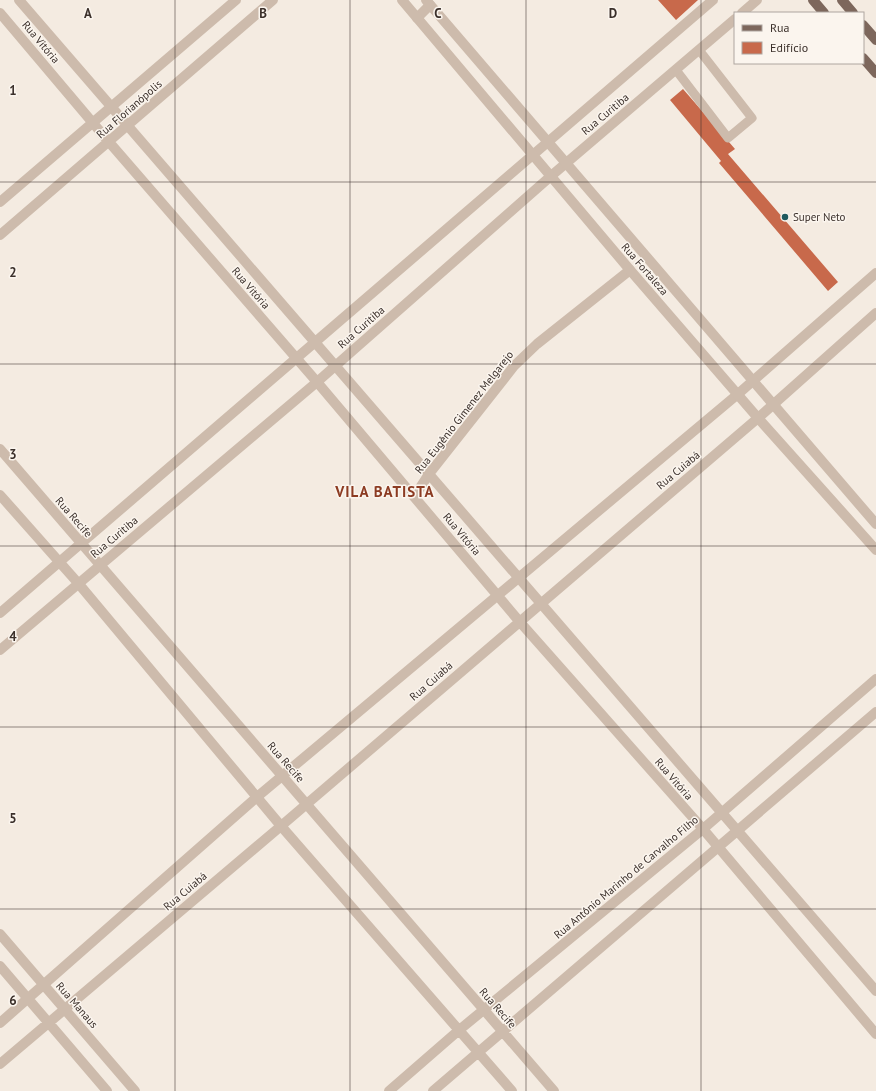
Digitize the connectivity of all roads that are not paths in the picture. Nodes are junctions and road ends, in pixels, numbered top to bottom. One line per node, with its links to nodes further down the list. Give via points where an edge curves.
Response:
1 (19, 0): 22 (street, Rua Vitória)
2 (236, 0): 22 (street, Rua Florianópolis)
3 (273, 0): 24 (street, Rua Florianópolis)
4 (402, 0): 14 (street, Rua Fortaleza)
5 (713, 0): 26 (street, Rua Curitiba)
6 (757, 0): 10 (street)
7 (813, 0): 11 (main road)
8 (842, 0): 12 (main road)
9 (428, 2): 14 (street); 26 (street, Rua Fortaleza)
10 (743, 12)
11 (823, 12)
12 (852, 12)
13 (0, 13): 23 (street, Rua Vitória)
14 (417, 18): 27 (street, Rua Fortaleza)
15 (734, 20): 18 (street, Rua Curitiba)
16 (864, 25): 17 (main road)
17 (876, 40)
18 (699, 50): 20 (street, Rua Curitiba); 20 (lane, via 752,118 728,138)
19 (864, 59): 21 (main road)
20 (676, 70): 28 (street, Rua Curitiba)
21 (876, 74)
22 (112, 107): 23 (street, Rua Florianópolis); 24 (street, Rua Vitória)
23 (94, 123): 25 (street, Rua Vitória); 30 (street, Rua Florianópolis)
24 (128, 126): 25 (street, Rua Florianópolis); 35 (street, Rua Vitória)
25 (109, 142): 31 (street, Rua Florianópolis); 36 (street, Rua Vitória)
26 (548, 142): 27 (street, Rua Curitiba); 28 (street, Rua Fortaleza)
27 (534, 154): 29 (street, Rua Fortaleza); 35 (street, Rua Curitiba)
28 (566, 163): 29 (street, Rua Curitiba); 38 (street, Rua Fortaleza)
29 (551, 176): 32 (street, Rua Fortaleza); 37 (street, Rua Curitiba)
30 (0, 202)
31 (0, 235)
32 (630, 270): 40 (street, Rua Fortaleza); 44 (street, Rua Eugênio Gimenez Melgarejo, via 537,344 514,366)
33 (876, 274): 38 (street, Rua Cuiabá)
34 (876, 313): 41 (street, Rua Cuiabá)
35 (315, 342): 36 (street, Rua Curitiba); 37 (street, Rua Vitória)
36 (296, 358): 39 (street, Rua Vitória); 48 (street, Rua Curitiba)
37 (335, 366): 39 (street, Rua Curitiba); 44 (street, Rua Vitória)
38 (753, 381): 40 (street, Rua Cuiabá); 41 (street, Rua Fortaleza)
39 (317, 382): 46 (street, Rua Vitória); 51 (street, Rua Curitiba)
40 (738, 394): 42 (street, Rua Fortaleza); 52 (street, Rua Cuiabá)
41 (773, 404): 42 (street, Rua Cuiabá); 47 (street, Rua Fortaleza)
42 (758, 418): 49 (street, Rua Fortaleza); 55 (street, Rua Cuiabá)
43 (0, 449): 48 (street, Rua Recife)
44 (429, 474): 46 (street, Rua Eugênio Gimenez Melgarejo); 52 (street, Rua Vitória)
45 (0, 495): 50 (street)
46 (414, 497): 54 (street, Rua Vitória)
47 (876, 524)
48 (81, 543): 50 (street, Rua Curitiba); 51 (street, Rua Recife)
49 (876, 550)
50 (59, 562): 53 (street); 56 (street, Rua Curitiba)
51 (100, 565): 53 (street, Rua Curitiba); 61 (street, Rua Recife)
52 (519, 578): 54 (street, Rua Cuiabá); 55 (street, Rua Vitória)
53 (78, 583): 58 (street, Rua Curitiba); 62 (street)
54 (498, 596): 57 (street, Rua Vitória); 61 (street, Rua Cuiabá)
55 (540, 603): 57 (street, Rua Cuiabá); 64 (street, Rua Vitória)
56 (0, 613)
57 (519, 621): 63 (street, Rua Cuiabá); 66 (street, Rua Vitória)
58 (0, 650)
59 (876, 679): 64 (street, Rua Antônio Marinho de Carvalho Filho)
60 (876, 712): 67 (street)
61 (282, 776): 62 (street, Rua Cuiabá); 63 (street, Rua Recife)
62 (257, 797): 65 (street); 71 (street, Rua Cuiabá)
63 (307, 804): 65 (street, Rua Cuiabá); 75 (street, Rua Recife)
64 (722, 813): 66 (street, Rua Antônio Marinho de Carvalho Filho); 67 (street, Rua Vitória)
65 (281, 826): 74 (street, Rua Cuiabá); 78 (street)
66 (703, 829): 68 (street, Rua Vitória); 75 (street, Rua Antônio Marinho de Carvalho Filho)
67 (737, 830): 68 (street); 72 (street, Rua Vitória)
68 (717, 846): 79 (street); 80 (street, Rua Vitória)
69 (0, 934): 71 (street, Rua Manaus)
70 (0, 966): 73 (street)
71 (44, 985): 73 (street, Rua Cuiabá); 74 (street, Rua Manaus)
72 (876, 991)
73 (28, 999): 76 (street, Rua Cuiabá); 77 (street)
74 (64, 1008): 77 (street, Rua Cuiabá); 84 (street, Rua Manaus)
75 (484, 1010): 78 (street, Rua Antônio Marinho de Carvalho Filho); 79 (street, Rua Recife)
76 (0, 1023)
77 (47, 1023): 82 (street, Rua Cuiabá); 83 (street)
78 (458, 1030): 81 (street); 85 (street, Rua Antônio Marinho de Carvalho Filho)
79 (503, 1031): 81 (street); 88 (street, Rua Recife)
80 (876, 1034)
81 (478, 1052): 86 (street); 87 (street)
82 (0, 1064)
83 (107, 1091)
84 (136, 1091)
85 (389, 1091)
86 (433, 1091)
87 (512, 1091)
88 (554, 1091)

